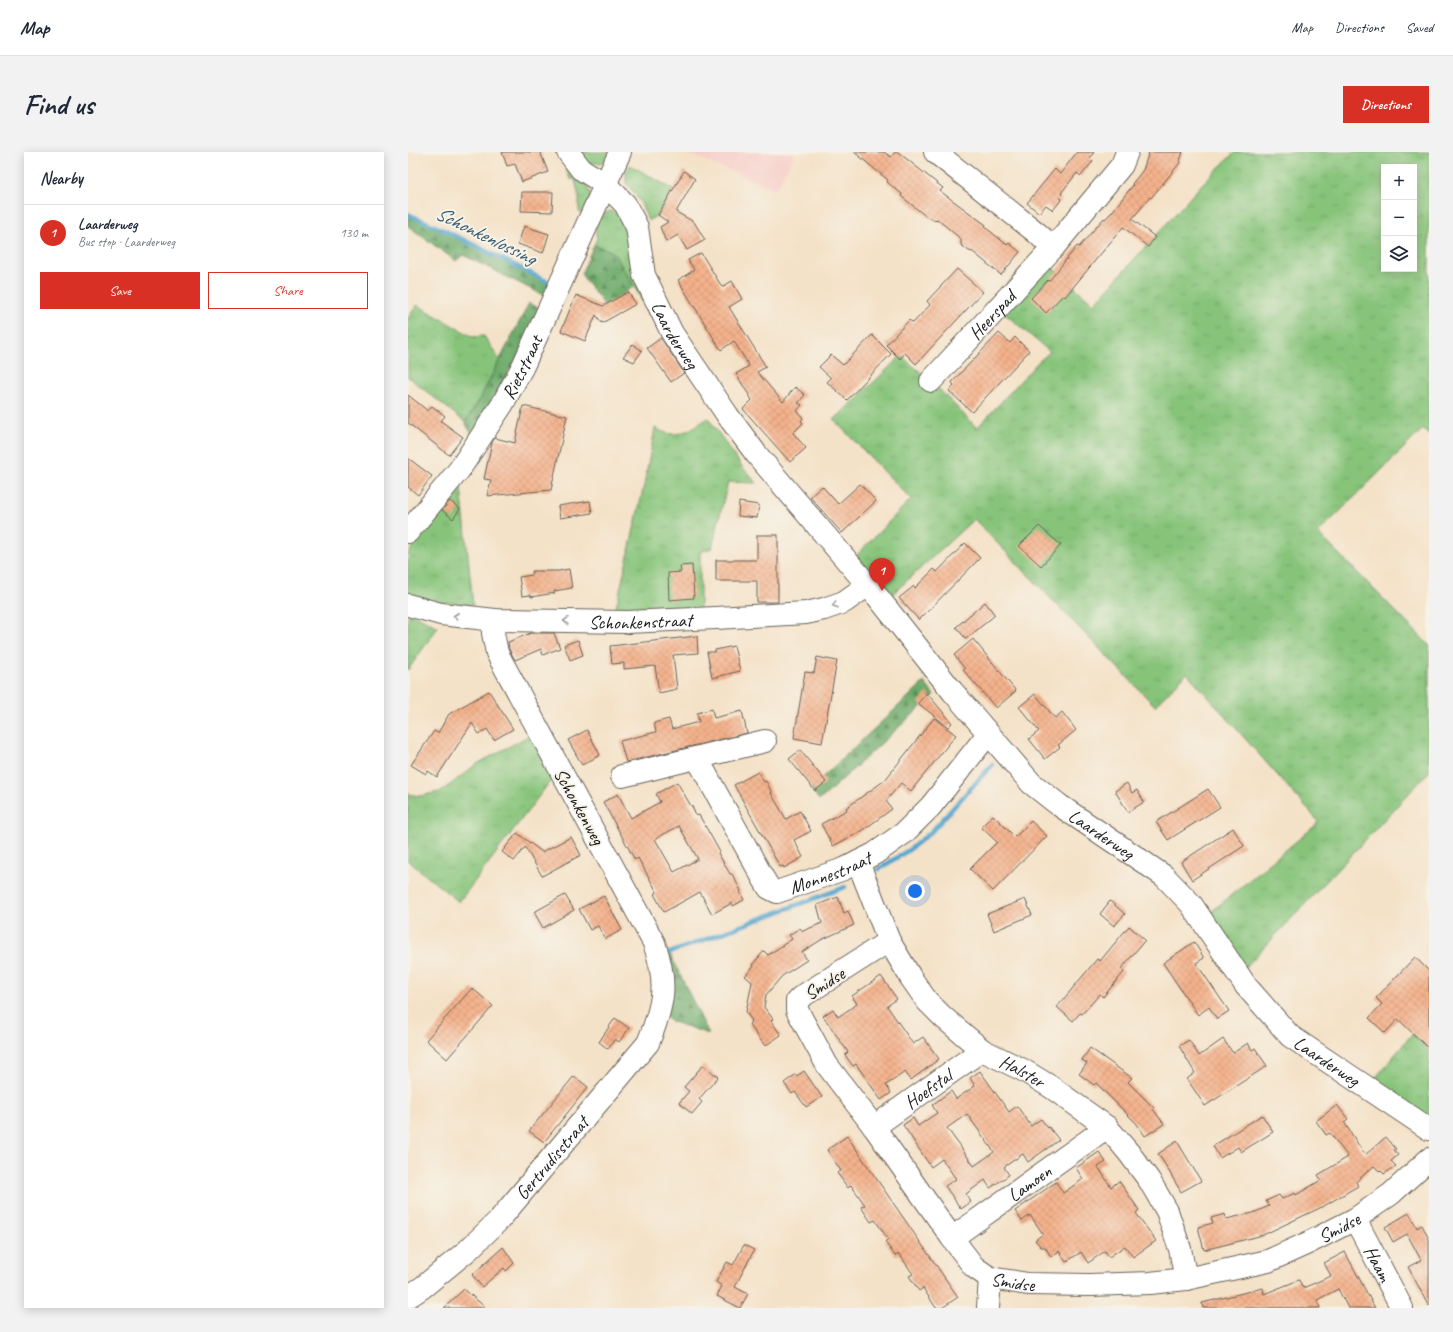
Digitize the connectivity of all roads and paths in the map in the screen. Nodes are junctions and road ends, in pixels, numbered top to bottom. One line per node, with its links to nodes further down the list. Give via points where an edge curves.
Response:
1 (568, 152): 5 (street, Laarderweg, via 581,169)
2 (620, 152): 5 (street, Rietstraat)
3 (1127, 152): 6 (street, Heerspad, via 1122,165)
4 (939, 153): 6 (street)
5 (605, 184): 8 (street, Rietstraat, via 563,281 502,405 459,470); 9 (street, Laarderweg, via 625,204 637,227 644,275 676,339 753,450)
6 (1053, 248): 7 (street, Heerspad)
7 (931, 381)
8 (408, 532)
9 (868, 585): 11 (street, Schonkenstraat, one-way to 11, via 844,602 806,613 627,622); 12 (street, Laarderweg)
10 (408, 606): 11 (street, Schonkenstraat, one-way to 10, via 441,614)
11 (495, 620): 18 (street, Schonkenweg, via 493,633 497,653 654,943 662,971)
12 (988, 734): 16 (street, Monnestraat, via 931,806 904,833); 22 (street, Laarderweg, via 1031,783 1164,876 1191,904 1246,986 1290,1036)
13 (765, 741): 14 (street)
14 (697, 758): 15 (street); 16 (street, Monnestraat, via 769,888 777,892)
15 (622, 776)
16 (858, 862): 17 (street, Halster)
17 (889, 941): 19 (street, Halster, via 927,1002); 20 (street, Smidse, via 801,997 797,1001 796,1010 827,1065)
18 (663, 995): 28 (street, Gertrudisstraat, via 648,1043 499,1220 468,1250)
19 (982, 1050): 20 (street, Hoefstal); 21 (street, Halster, via 1051,1087)
20 (874, 1127): 25 (street, Smidse)
21 (1107, 1127): 25 (street, Lamoen); 27 (street, Halster, via 1149,1180 1167,1211 1180,1249)
22 (1429, 1129)
23 (1429, 1159): 24 (street, Smidse, via 1391,1194)
24 (1355, 1219): 27 (street, Smidse, via 1268,1261); 30 (street, Haam)
25 (952, 1238): 26 (street, Smidse, via 974,1267)
26 (990, 1278): 27 (street, Smidse, via 1028,1284 1089,1285); 29 (street)
27 (1186, 1279)
28 (408, 1297)
29 (988, 1308)
30 (1402, 1308)

